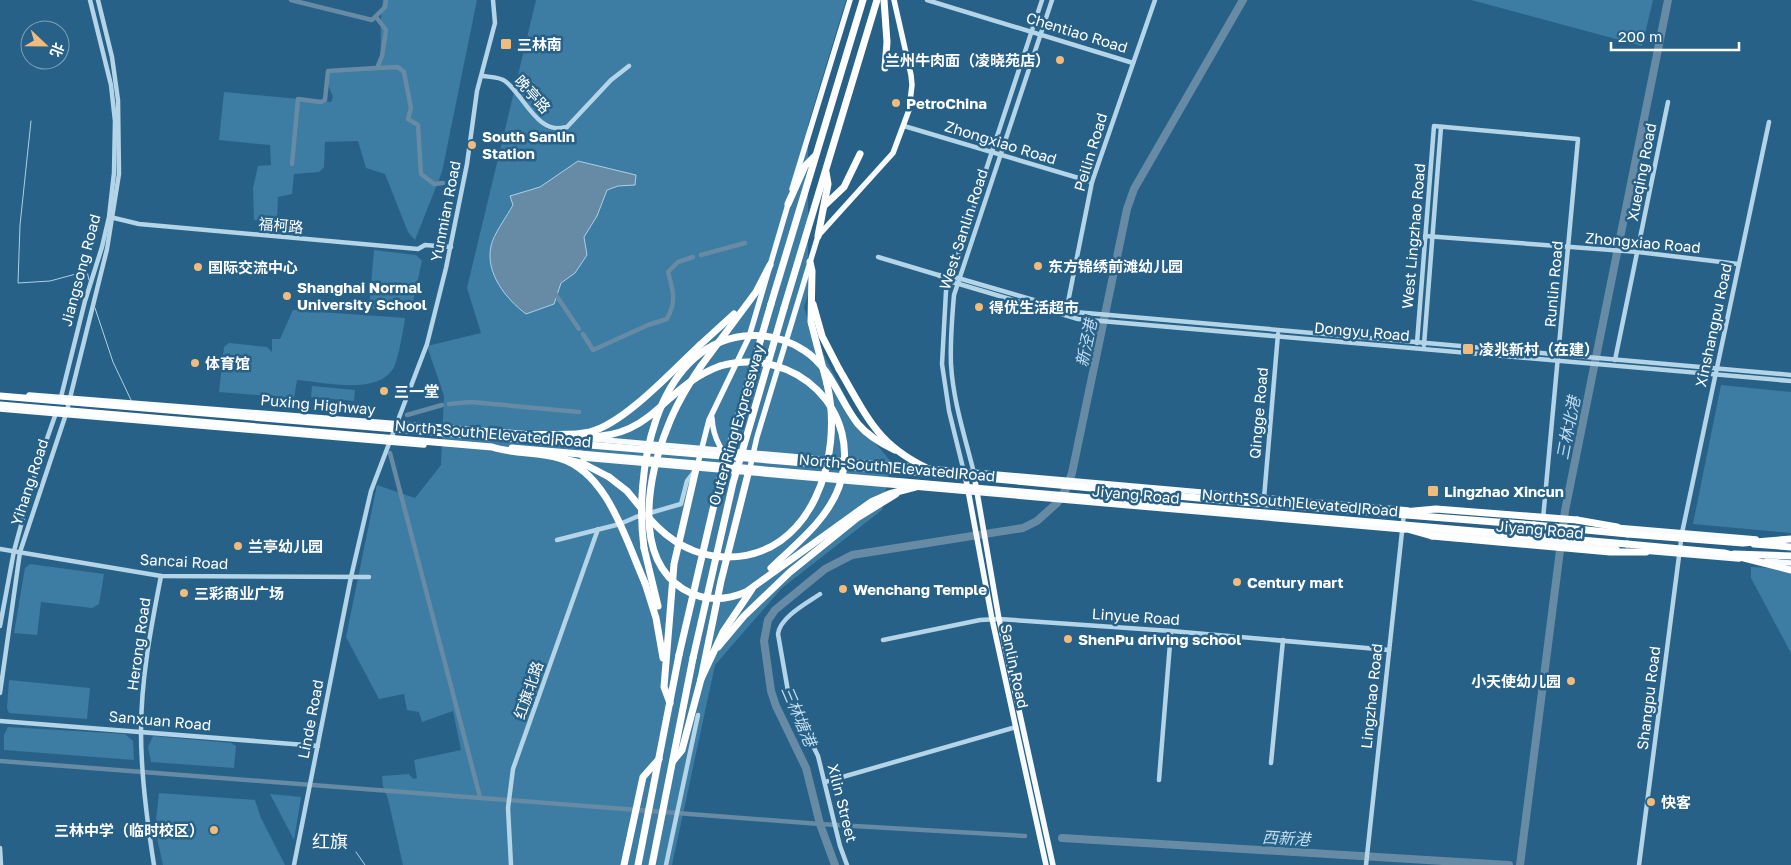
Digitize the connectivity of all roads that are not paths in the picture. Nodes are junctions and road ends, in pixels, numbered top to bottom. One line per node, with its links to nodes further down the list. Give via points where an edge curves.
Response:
1 (90, 0): 31 (street, Jiangsong Road, via 107,64 113,103)
2 (98, 0): 31 (street, Jiangsong Road, via 112,57 118,100 119,174)
3 (493, 0): 18 (street, Yunmian Road, via 495,23)
4 (850, 0): 29 (main road)
5 (863, 0): 26 (highway, Outer Ring Expressway)
6 (894, 0): 21 (main road, via 912,85)
7 (927, 0): 13 (street, Chentiao Road)
8 (1042, 0): 13 (street, West Sanlin Road)
9 (1052, 0): 14 (street, West Sanlin Road)
10 (1154, 0): 15 (street, Peilin Road)
11 (877, 1): 27 (highway, Outer Ring Expressway)
12 (885, 3): 17 (highway)
13 (1031, 31): 14 (street, Chentiao Road); 23 (street, West Sanlin Road)
14 (1040, 34): 15 (street, Chentiao Road); 25 (street, West Sanlin Road)
15 (1132, 63): 28 (street, Peilin Road)
16 (629, 66): 18 (street, 晚亭路, via 566,127 558,130 543,124 504,80)
17 (885, 68)
18 (483, 76): 35 (street, Yunmian Road, via 477,91)
19 (1668, 102): 37 (street, Xueqing Road)
20 (1769, 122): 40 (street, Xinshangpu Road)
21 (904, 126): 23 (street, Zhongxiao Road); 32 (main road, via 887,161)
22 (1441, 127): 33 (street, West Lingzhao Road, via 1434,126); 34 (street, West Lingzhao Road); 36 (street, Runlin Road, via 1578,139)
23 (992, 153): 25 (street, Zhongxiao Road); 42 (street, West Sanlin Road)
24 (860, 154): 30 (highway, via 844,187)
25 (1000, 155): 28 (street, Zhongxiao Road); 43 (street, West Sanlin Road)
26 (816, 156): 29 (highway, via 805,166); 128 (highway, Outer Ring Expressway, bridge, via 720,479)
27 (826, 172): 30 (highway, via 828,184); 135 (highway, Outer Ring Expressway, bridge, via 736,474)
28 (1092, 182): 46 (street, Peilin Road)
29 (788, 204): 41 (main road)
30 (824, 205): 32 (highway)
31 (111, 217): 35 (street, 福柯路, via 139,224 284,238 418,249 425,246); 63 (street, Jiangsong Road); 64 (street, Jiangsong Road, via 107,249)
32 (818, 236): 39 (main road)
33 (1425, 236): 34 (street, Zhongxiao Road); 50 (street, West Lingzhao Road)
34 (1433, 237): 36 (street, Zhongxiao Road); 51 (street, West Lingzhao Road)
35 (451, 247): 69 (street, Yunmian Road, via 427,344)
36 (1568, 248): 37 (street, Zhongxiao Road); 54 (street, Runlin Road)
37 (1638, 252): 40 (street, Zhongxiao Road); 55 (street, Xueqing Road)
38 (878, 257): 42 (street, Dongyu Road)
39 (810, 262): 44 (highway); 77 (main road)
40 (1738, 264): 58 (street, Xinshangpu Road)
41 (770, 265): 45 (highway); 68 (main road, via 748,342)
42 (950, 279): 43 (street, Dongyu Road); 80 (street, West Sanlin Road, via 943,322 942,364 949,411)
43 (958, 281): 46 (street, Dongyu Road); 47 (street, Dongyu Road); 82 (street, West Sanlin Road, via 950,331 951,366 954,393)
44 (811, 291): 76 (highway, bridge, via 822,336 839,369 871,424); 78 (highway, bridge, via 811,326 827,384 832,436 827,466 806,515 770,547 734,557 711,556 681,546 661,531 627,491 610,477 584,464)
45 (743, 309): 70 (highway, bridge, via 617,418 592,431); 86 (highway, bridge, via 701,366 677,406 655,469 650,533 656,557 669,578 687,591 715,598 746,592 854,512 889,494)
46 (1067, 310): 47 (street, Peilin Road); 48 (street, Dongyu Road)
47 (1066, 316): 49 (street, Dongyu Road)
48 (1278, 330): 49 (street, Qingge Road); 50 (street, Dongyu Road)
49 (1278, 336): 52 (street, Dongyu Road); 89 (street, Qingge Road)
50 (1417, 342): 51 (street, Dongyu Road); 52 (street, West Lingzhao Road)
51 (1424, 343): 53 (street, West Lingzhao Road); 54 (street, Dongyu Road)
52 (1416, 348): 53 (street, Dongyu Road)
53 (1424, 349): 56 (street, Dongyu Road)
54 (1560, 354): 55 (street, Dongyu Road); 56 (street, Runlin Road)
55 (1614, 359): 57 (street, Xueqing Road); 58 (street, Dongyu Road)
56 (1559, 360): 57 (street, Dongyu Road); 92 (street, Runlin Road)
57 (1613, 365): 59 (street, Dongyu Road)
58 (1716, 368): 59 (street, Xinshangpu Road); 60 (street, Dongyu Road)
59 (1715, 374): 61 (street, Dongyu Road); 98 (street, Xinshangpu Road)
60 (1791, 375)
61 (1791, 381)
62 (0, 395): 63 (main road, Puxing Highway); 71 (highway, North-South Elevated Road, bridge)
63 (61, 397): 64 (main road, Puxing Highway); 66 (street, Yihang Road)
64 (69, 398): 67 (street, Yihang Road); 69 (main road, Puxing Highway)
65 (0, 407): 66 (main road); 73 (highway, North-South Elevated Road, bridge)
66 (56, 414): 67 (main road); 104 (street, Yihang Road, via 36,470)
67 (66, 414): 72 (main road); 105 (street, Yihang Road)
68 (712, 416): 74 (main road); 75 (main road, via 713,432)
69 (398, 423): 72 (street, Yunmian Road); 74 (main road, Puxing Highway)
70 (561, 435): 71 (highway, bridge); 123 (highway, bridge, via 598,437 628,430 648,418 695,378 728,363 766,362 802,377 820,393 836,419 844,449 842,473 835,495 822,516 741,603 723,632)
71 (505, 437): 84 (highway, North-South Elevated Road, bridge)
72 (389, 442): 79 (main road); 113 (street, Linde Road, via 371,491)
73 (492, 447): 78 (highway, bridge); 85 (highway, North-South Elevated Road, bridge)
74 (700, 448): 75 (main road, Puxing Highway); 79 (main road)
75 (721, 450): 77 (main road, Puxing Highway); 81 (main road)
76 (895, 450): 84 (highway, bridge); 119 (highway, bridge, via 880,443 858,424 826,370 800,347 762,336 740,337 700,354 672,388 658,414 643,479 641,517 644,548 662,622)
77 (753, 452): 80 (main road, Jiyang Road); 83 (main road)
78 (559, 458): 119 (highway, bridge, via 584,470 598,486 615,516 644,583)
79 (696, 469): 81 (main road); 96 (street, via 687,481 681,504); 125 (highway, via 674,564)
80 (964, 472): 82 (main road, Jiyang Road); 87 (main road, Sanlin Road)
81 (740, 473): 83 (main road)
82 (974, 473): 88 (main road, Sanlin Road); 89 (main road, Jiyang Road)
83 (748, 474): 87 (main road, Jiyang Road); 126 (highway, via 723,571)
84 (942, 475): 91 (highway, North-South Elevated Road, bridge)
85 (934, 484): 86 (highway, bridge); 94 (highway, North-South Elevated Road, bridge)
86 (910, 488): 123 (highway, bridge, via 857,518 768,592)
87 (968, 491): 88 (main road, Jiyang Road); 116 (main road, Sanlin Road)
88 (977, 494): 97 (main road, Jiyang Road); 117 (main road, Sanlin Road)
89 (1264, 498): 90 (main road, Jiyang Road)
90 (1404, 509): 92 (main road, Jiyang Road); 97 (street, Lingzhao Road)
91 (1390, 514): 93 (highway, bridge, via 1436,509); 101 (highway, North-South Elevated Road, bridge)
92 (1546, 520): 93 (main road, Jiyang Road, bridge)
93 (1576, 521): 95 (highway)
94 (1390, 523): 106 (highway, bridge, via 1432,536 1610,552); 107 (highway, North-South Elevated Road, bridge)
95 (1617, 527): 98 (main road)
96 (598, 529): 99 (street); 146 (street, 红旗北路, via 513,769 508,808)
97 (1403, 530): 106 (main road, Jiyang Road); 124 (street, Lingzhao Road)
98 (1682, 533): 100 (main road); 108 (street, Shangpu Road)
99 (557, 540)
100 (1791, 541): 101 (highway, bridge)
101 (1743, 543): 102 (highway, North-South Elevated Road, bridge)
102 (1791, 547)
103 (0, 549): 104 (street, Sancai Road)
104 (14, 551): 105 (street, Sancai Road); 118 (street, Yihang Road)
105 (20, 552): 112 (street, Sancai Road); 127 (street, Yihang Road)
106 (1646, 552): 108 (main road, Jiyang Road)
107 (1724, 553): 109 (highway, North-South Elevated Road, bridge); 111 (highway, bridge)
108 (1680, 555): 110 (main road, Jiyang Road); 154 (street, Shangpu Road)
109 (1791, 556)
110 (1791, 563)
111 (1791, 570)
112 (161, 576): 113 (street, Sancai Road); 132 (street, Herong Road, via 148,647)
113 (351, 577): 114 (street, Sancai Road); 133 (street, Linde Road)
114 (369, 577)
115 (820, 594): 138 (street, Xilin Street, via 797,610 778,632 789,697 818,756)
116 (992, 619): 117 (street, Linyue Road); 121 (street, Linyue Road); 131 (main road, Sanlin Road)
117 (999, 619): 120 (street, Linyue Road); 139 (main road, Sanlin Road)
118 (0, 626)
119 (660, 631): 125 (highway)
120 (1171, 631): 122 (street, Linyue Road); 137 (street)
121 (883, 640)
122 (1283, 640): 124 (street, Linyue Road); 136 (street)
123 (718, 647): 126 (highway)
124 (1389, 650): 142 (street, Lingzhao Road)
125 (665, 672): 128 (highway, via 664,686)
126 (701, 679): 135 (highway, via 682,750)
127 (0, 693)
128 (670, 703): 134 (highway, Outer Ring Expressway)
129 (698, 715): 150 (street)
130 (0, 721): 132 (street, Sanxuan Road)
131 (1016, 727): 138 (street); 139 (main road, Sanlin Road)
132 (141, 731): 133 (street, Sanxuan Road); 144 (street, Herong Road, via 143,781)
133 (318, 746): 145 (street, Linde Road)
134 (659, 758): 147 (highway, via 642,777); 148 (highway, Outer Ring Expressway)
135 (672, 761): 149 (highway, Outer Ring Expressway)
136 (1271, 763)
137 (1159, 780)
138 (825, 782): 151 (street, Xilin Street)
139 (1042, 831): 140 (main road, Sanlin Road)
140 (1045, 844): 152 (main road, Sanlin Road); 153 (main road, Sanlin Road)
141 (0, 848): 143 (street)
142 (1366, 864)
143 (1, 865)
144 (154, 865)
145 (294, 865)
146 (511, 865)
147 (624, 865)
148 (638, 865)
149 (652, 865)
150 (666, 865)
151 (847, 865)
152 (1046, 865)
153 (1053, 865)
154 (1639, 865)

